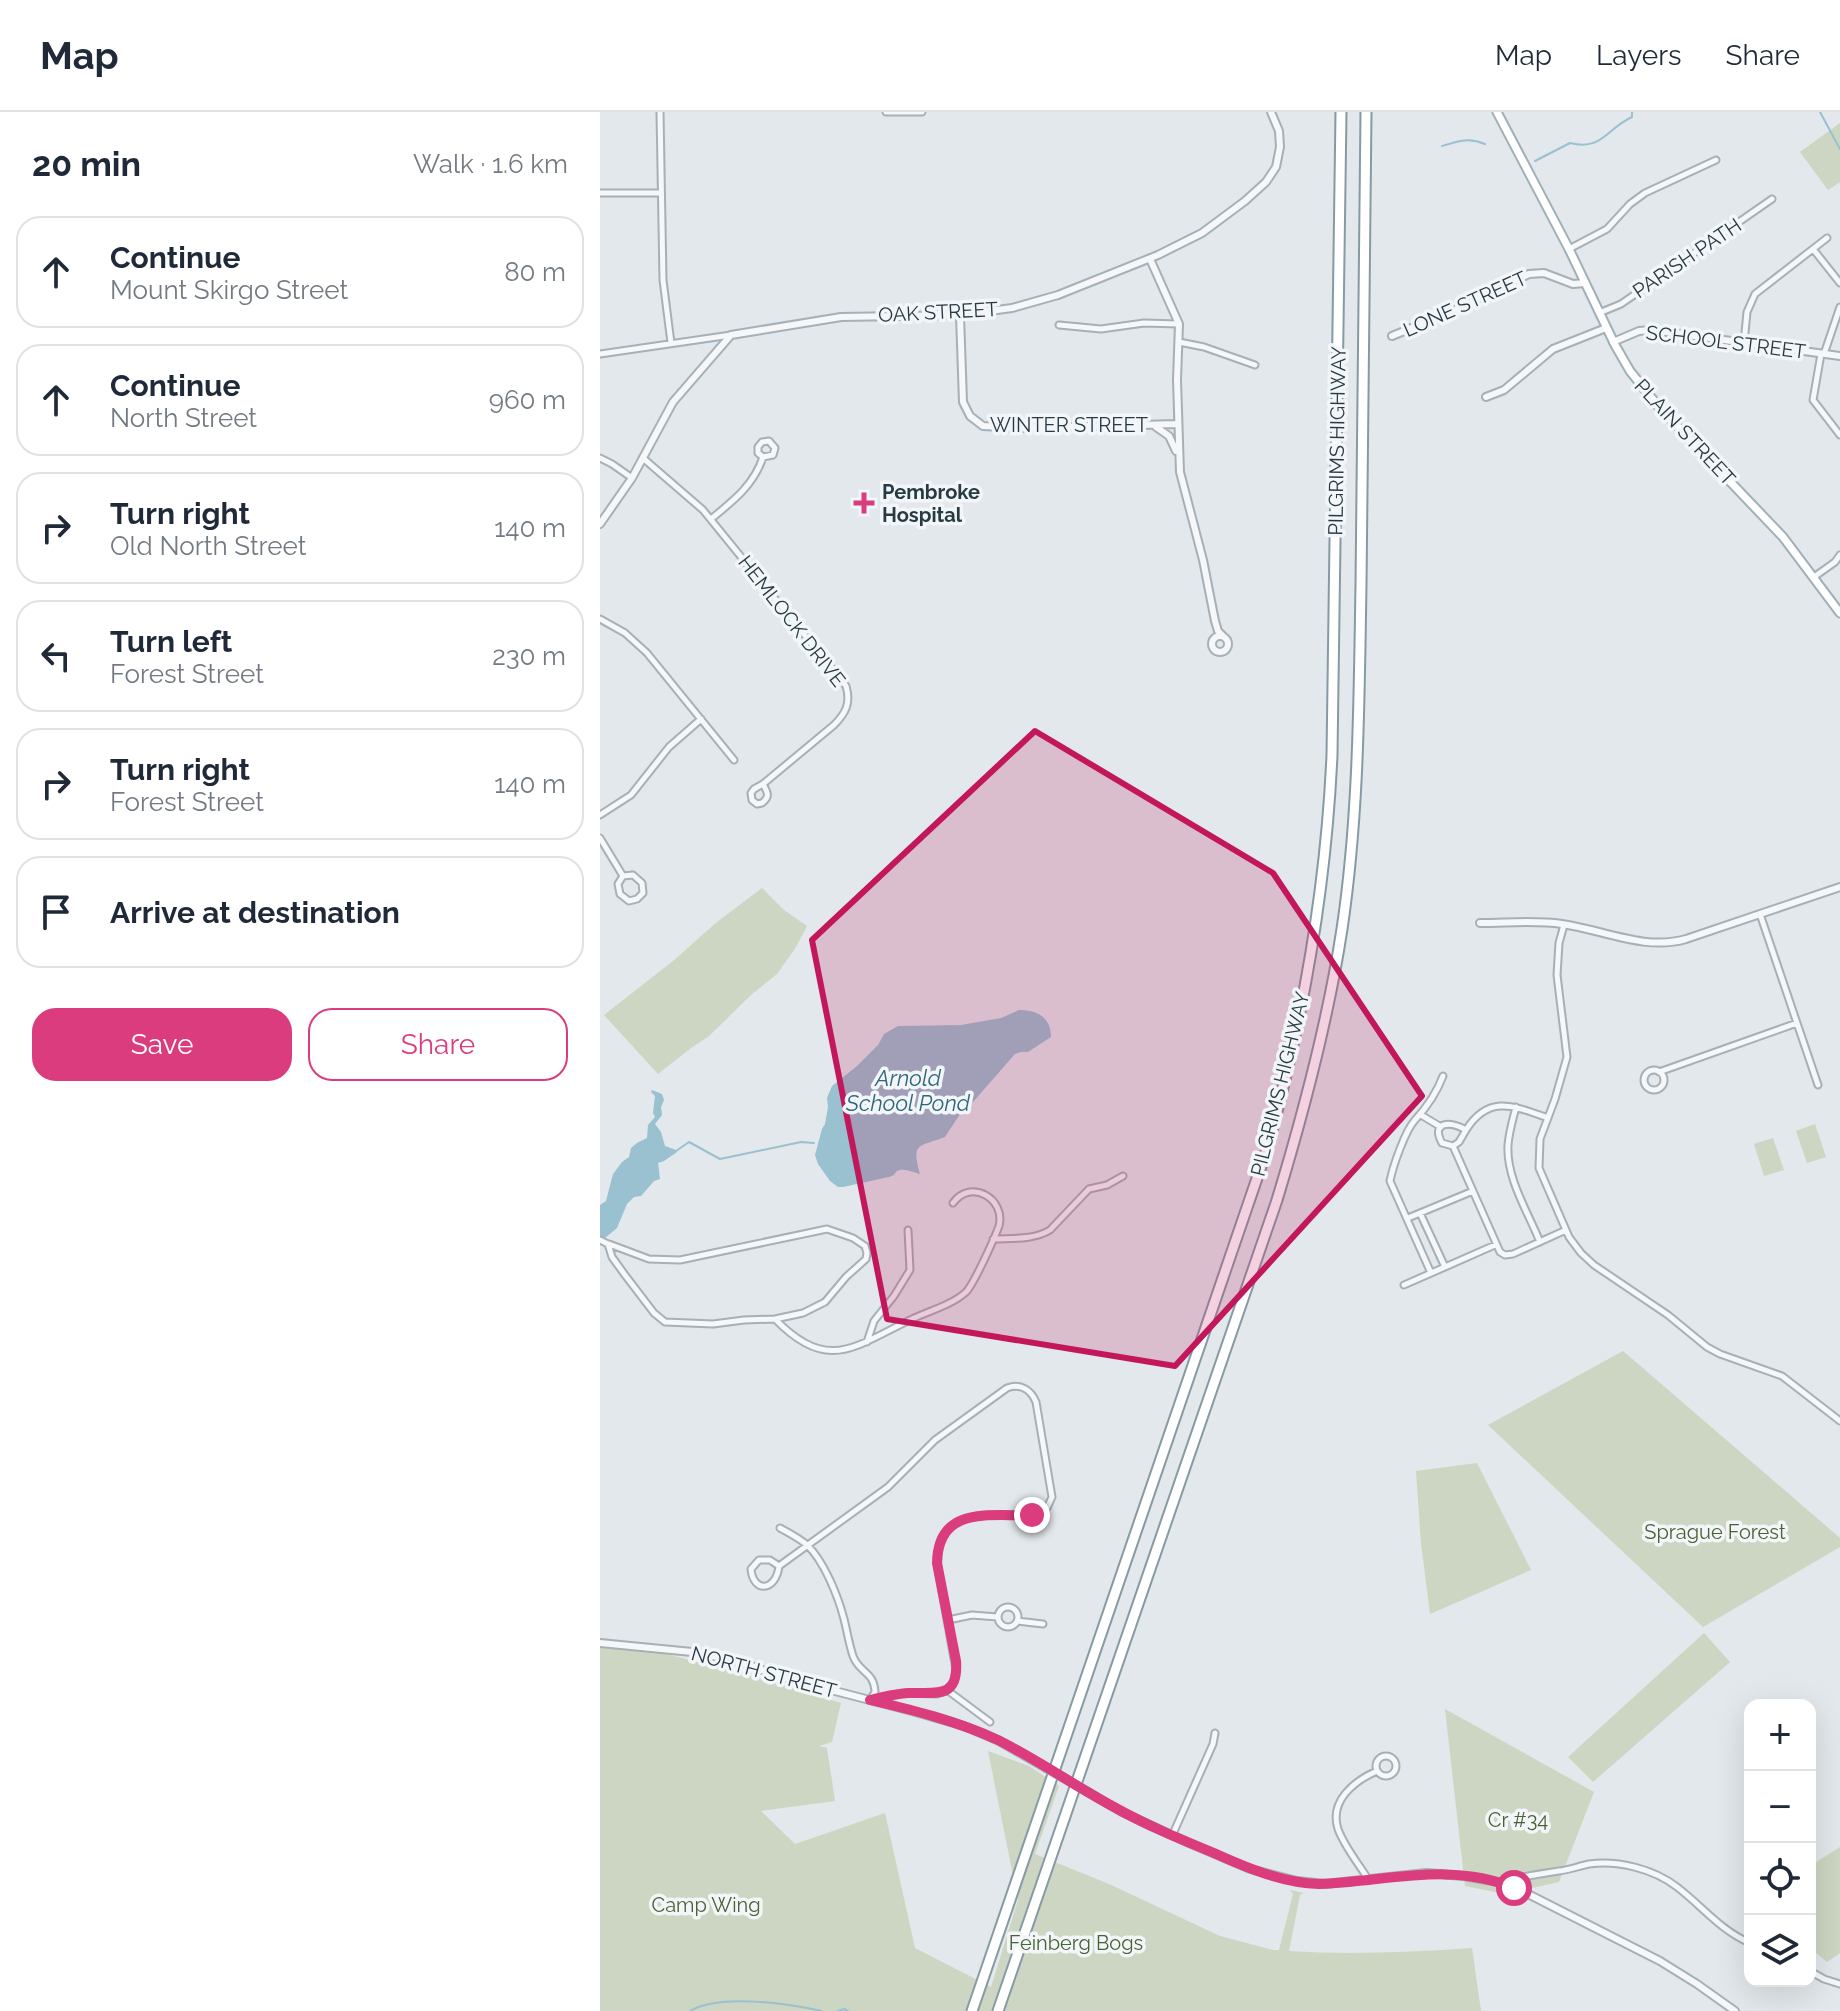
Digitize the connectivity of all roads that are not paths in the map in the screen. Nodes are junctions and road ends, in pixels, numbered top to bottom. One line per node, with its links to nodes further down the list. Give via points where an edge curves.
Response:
1 (660, 112): 10 (street)
2 (886, 112): 3 (street)
3 (922, 112)
4 (1271, 112): 15 (street, OAK STREET, via 1280,147 1266,182 1202,233)
5 (1338, 112): 109 (highway, PILGRIMS HIGHWAY, via 1332,755 1310,962 1267,1149)
6 (1366, 112): 110 (highway, PILGRIMS HIGHWAY, via 1359,725 1349,870 1330,999 1277,1200)
7 (1497, 112): 13 (main road, PLAIN STREET)
8 (1716, 160): 13 (street, via 1640,196 1607,229)
9 (600, 193): 10 (street)
10 (661, 193): 28 (street)
11 (1772, 199): 19 (street, PARISH PATH, via 1621,304)
12 (1827, 238): 14 (street)
13 (1569, 249): 16 (main road, PLAIN STREET)
14 (1813, 249): 17 (street); 29 (street, via 1755,294)
15 (1150, 259): 20 (street, OAK STREET, via 1031,304); 21 (street)
16 (1585, 283): 19 (main road, PLAIN STREET); 25 (street, LONE STREET, via 1529,274)
17 (1840, 283)
18 (1840, 307): 31 (street)
19 (1599, 313): 23 (main road, PLAIN STREET)
20 (960, 315): 24 (street, OAK STREET, via 841,317); 36 (street, WINTER STREET, via 963,402 983,426)
21 (1179, 324): 22 (street, via 1101,329); 26 (street)
22 (1059, 325)
23 (1606, 328): 27 (main road, PLAIN STREET); 34 (street, via 1553,349 1508,387)
24 (731, 335): 28 (street, OAK STREET); 40 (street, via 673,402)
25 (1392, 336)
26 (1179, 342): 33 (street); 35 (street)
27 (1613, 342): 29 (street, SCHOOL STREET, via 1645,330); 46 (main road, PLAIN STREET, via 1649,396 1783,537)
28 (671, 343): 30 (street, OAK STREET)
29 (1744, 343): 31 (street, SCHOOL STREET)
30 (600, 354)
31 (1823, 354): 32 (street, SCHOOL STREET); 37 (street, via 1813,400)
32 (1840, 356)
33 (1255, 365)
34 (1486, 397)
35 (1178, 424): 36 (street, WINTER STREET); 41 (street)
36 (1153, 426): 41 (street, via 1169,436)
37 (1840, 435)
38 (763, 457): 43 (street, via 749,484)
39 (600, 458): 42 (street)
40 (644, 459): 42 (street); 43 (street, HEMLOCK DRIVE)
41 (1178, 459): 49 (street)
42 (632, 478): 44 (street)
43 (711, 519): 54 (street, HEMLOCK DRIVE, via 848,693 838,722)
44 (600, 524)
45 (1840, 555): 46 (street)
46 (1814, 577): 47 (main road, PLAIN STREET)
47 (1840, 613)
48 (600, 619): 52 (street, via 639,644)
49 (1215, 621): 50 (street); 51 (street)
50 (1223, 636): 51 (street); 51 (street, via 1228,645 1222,652 1213,647)
51 (1213, 639)
52 (701, 719): 53 (street); 55 (street, via 669,747 634,792)
53 (734, 760)
54 (763, 784)
55 (600, 815)
56 (600, 838): 57 (street)
57 (623, 876): 57 (street, via 639,880 642,896 631,901 621,896 618,884)
58 (1840, 887): 59 (street)
59 (1760, 914): 61 (street, via 1662,943); 62 (street)
60 (1480, 923): 61 (street)
61 (1564, 925): 68 (street, via 1557,975 1567,1057)
62 (1797, 1023): 63 (street); 65 (street)
63 (1659, 1072)
64 (1443, 1076): 67 (street)
65 (1818, 1085)
66 (1516, 1107): 68 (street); 70 (street, via 1490,1108); 81 (street, via 1509,1162)
67 (1421, 1115): 69 (street); 76 (street, via 1390,1181)
68 (1548, 1118): 78 (street, via 1540,1139 1539,1168)
69 (1441, 1127): 70 (street, via 1449,1123); 71 (street, via 1442,1143)
70 (1466, 1130): 71 (street)
71 (1453, 1146): 73 (street)
72 (1123, 1176): 79 (street, via 1089,1189 1043,1234)
73 (1473, 1191): 75 (street); 83 (street)
74 (953, 1203): 79 (street, via 970,1191 988,1196 999,1213)
75 (1420, 1213): 76 (street); 84 (street)
76 (1408, 1218): 85 (street)
77 (908, 1230): 88 (street, via 910,1270 874,1321)
78 (1566, 1230): 81 (street); 89 (street, via 1594,1265 1707,1347 1782,1376)
79 (993, 1239): 88 (street, via 966,1292)
80 (600, 1240): 82 (street)
81 (1540, 1242): 83 (street, via 1505,1255)
82 (608, 1244): 87 (street, via 625,1275 665,1322); 87 (street, via 649,1259 680,1260 827,1229 865,1246 866,1259 825,1302)
83 (1495, 1245): 84 (street)
84 (1445, 1267): 85 (street)
85 (1431, 1273): 86 (street)
86 (1404, 1285)
87 (775, 1319): 88 (street, via 813,1348 844,1350)
88 (867, 1343)
89 (1840, 1421)
90 (780, 1528): 91 (street)
91 (808, 1546): 92 (street); 94 (street, via 893,1483 945,1432 1007,1388 1023,1387 1036,1402 1052,1501 1036,1514 970,1516 946,1533 937,1563); 99 (street, via 835,1591 855,1661 873,1680)
92 (779, 1566): 92 (street, via 770,1585 752,1578 759,1560)
93 (997, 1617): 94 (street); 95 (street, via 1004,1627); 95 (street, via 1010,1607)
94 (948, 1620): 98 (street, via 956,1675)
95 (1017, 1621): 96 (street)
96 (1043, 1624)
97 (600, 1643): 99 (street, NORTH STREET, via 709,1655)
98 (947, 1690): 99 (street); 100 (street)
99 (870, 1700): 103 (street, NORTH STREET, bridge, via 999,1741)
100 (990, 1722)
101 (1215, 1733): 103 (street)
102 (1377, 1771): 102 (street, via 1381,1757 1395,1761 1391,1775); 104 (street, via 1345,1792 1336,1820)
103 (1172, 1836): 104 (street, NORTH STREET, via 1250,1869 1297,1881)
104 (1368, 1879): 105 (street, NORTH STREET, via 1426,1873)
105 (1498, 1882): 106 (street, via 1591,1864 1636,1868 1671,1882); 111 (street, NORTH STREET, via 1660,1961)
106 (1744, 1940)
107 (1816, 1974): 108 (street)
108 (1840, 1984)
109 (972, 2011)
110 (998, 2011)
111 (1735, 2011)

